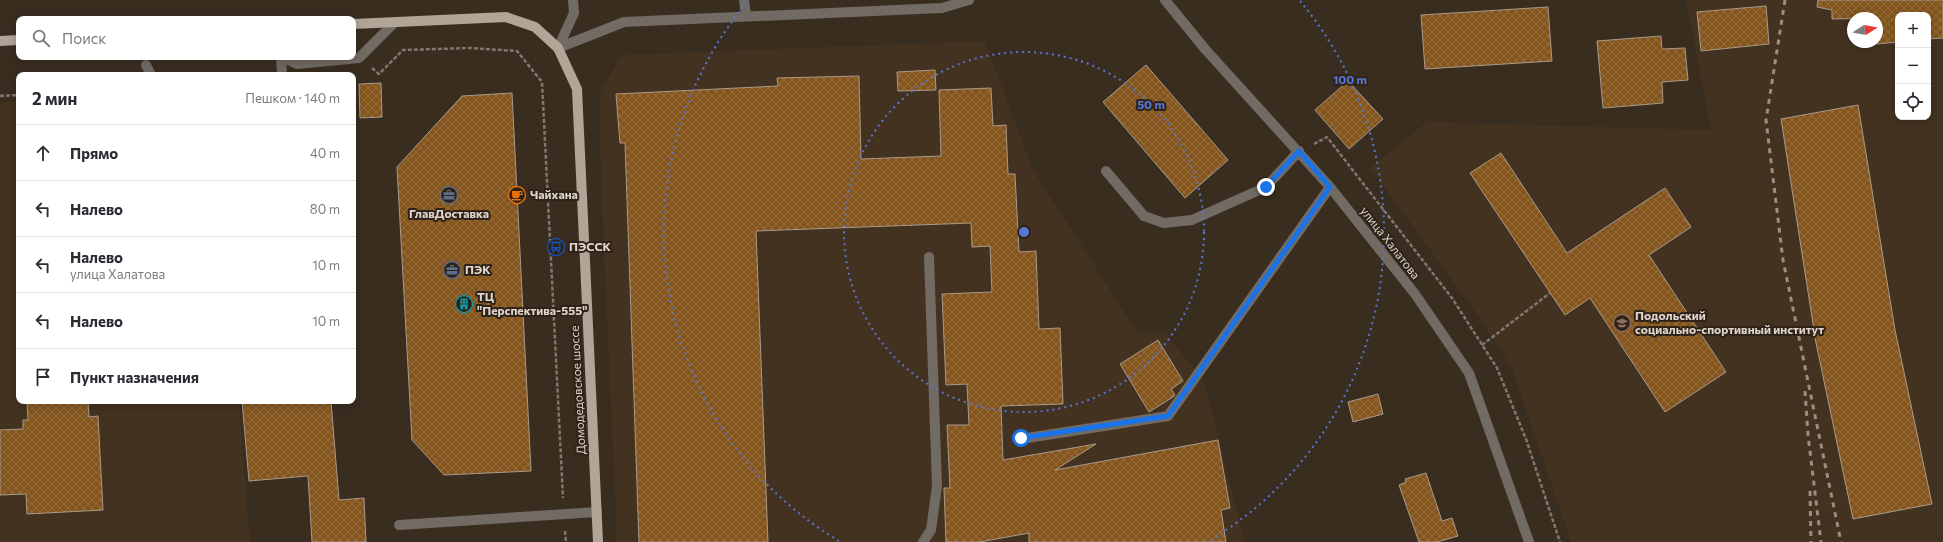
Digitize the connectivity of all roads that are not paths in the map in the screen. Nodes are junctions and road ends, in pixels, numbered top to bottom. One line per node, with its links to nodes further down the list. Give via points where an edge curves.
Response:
1 (573, 0): 10 (street, via 574,13)
2 (744, 0): 5 (street)
3 (969, 0): 5 (street, via 942,8)
4 (1165, 0): 18 (street, улица Халатова, via 1205,49)
5 (746, 16): 10 (street, via 624,22)
6 (395, 22): 7 (main road); 10 (main road, via 506,17 535,27); 11 (street)
7 (356, 24)
8 (16, 40): 9 (main road)
9 (0, 41)
10 (558, 48): 23 (main road, Домодедовское шоссе, via 577,90)
11 (356, 58)
12 (282, 60): 17 (street)
13 (288, 60): 14 (street, via 297,64)
14 (338, 60)
15 (146, 65): 16 (street)
16 (150, 72)
17 (282, 72)
18 (1299, 151): 19 (street, via 1266,187 1192,220 1164,222 1144,216); 20 (street, улица Халатова)
19 (1106, 171)
20 (1330, 187): 22 (street, via 1168,416); 27 (street, улица Халатова, via 1415,294 1469,373)
21 (929, 257): 26 (street, via 937,486 931,530)
22 (1021, 438)
23 (597, 512): 24 (street); 25 (main road, Домодедовское шоссе)
24 (399, 525)
25 (598, 542)
26 (923, 542)
27 (1529, 542)

